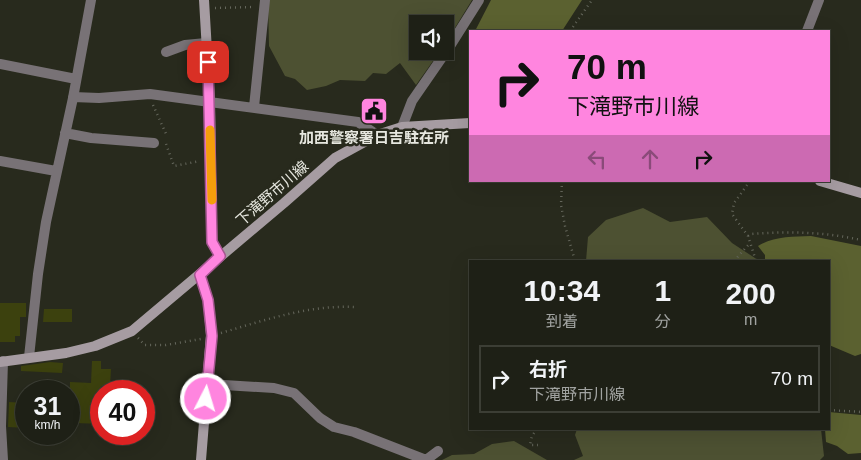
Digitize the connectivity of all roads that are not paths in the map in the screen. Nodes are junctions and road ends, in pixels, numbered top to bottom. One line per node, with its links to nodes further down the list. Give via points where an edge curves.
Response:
1 (91, 0): 10 (street)
2 (479, 0): 15 (street, via 412,101)
3 (819, 0): 6 (street)
4 (264, 3): 13 (street)
5 (204, 4): 7 (main road)
6 (807, 30)
7 (206, 43): 8 (street, via 185,45); 12 (main road)
8 (166, 52)
9 (0, 64): 10 (street)
10 (76, 80): 11 (street)
11 (73, 97): 12 (street, via 148,94); 16 (street)
12 (210, 102): 13 (street); 23 (main road, via 212,242)
13 (254, 107): 17 (street, via 358,122)
14 (469, 123): 15 (main road, 下滝野市川線)
15 (402, 127): 17 (main road, 下滝野市川線)
16 (65, 133): 18 (street); 20 (street)
17 (377, 135): 23 (main road, 下滝野市川線, via 335,158)
18 (154, 142)
19 (0, 161): 20 (street)
20 (56, 171): 25 (street, via 38,274)
21 (823, 182): 22 (main road)
22 (861, 193)
23 (220, 256): 24 (main road, 下滝野市川線)
24 (200, 275): 25 (main road, 下滝野市川線, via 132,331 95,346); 27 (main road, via 208,300 212,336)
25 (29, 357): 26 (main road, 下滝野市川線)
26 (1, 362): 29 (street)
27 (208, 384): 30 (main road); 31 (street, via 274,388 294,393 334,427)
28 (438, 450): 31 (street)
29 (3, 460)
30 (201, 460)
31 (426, 460)

